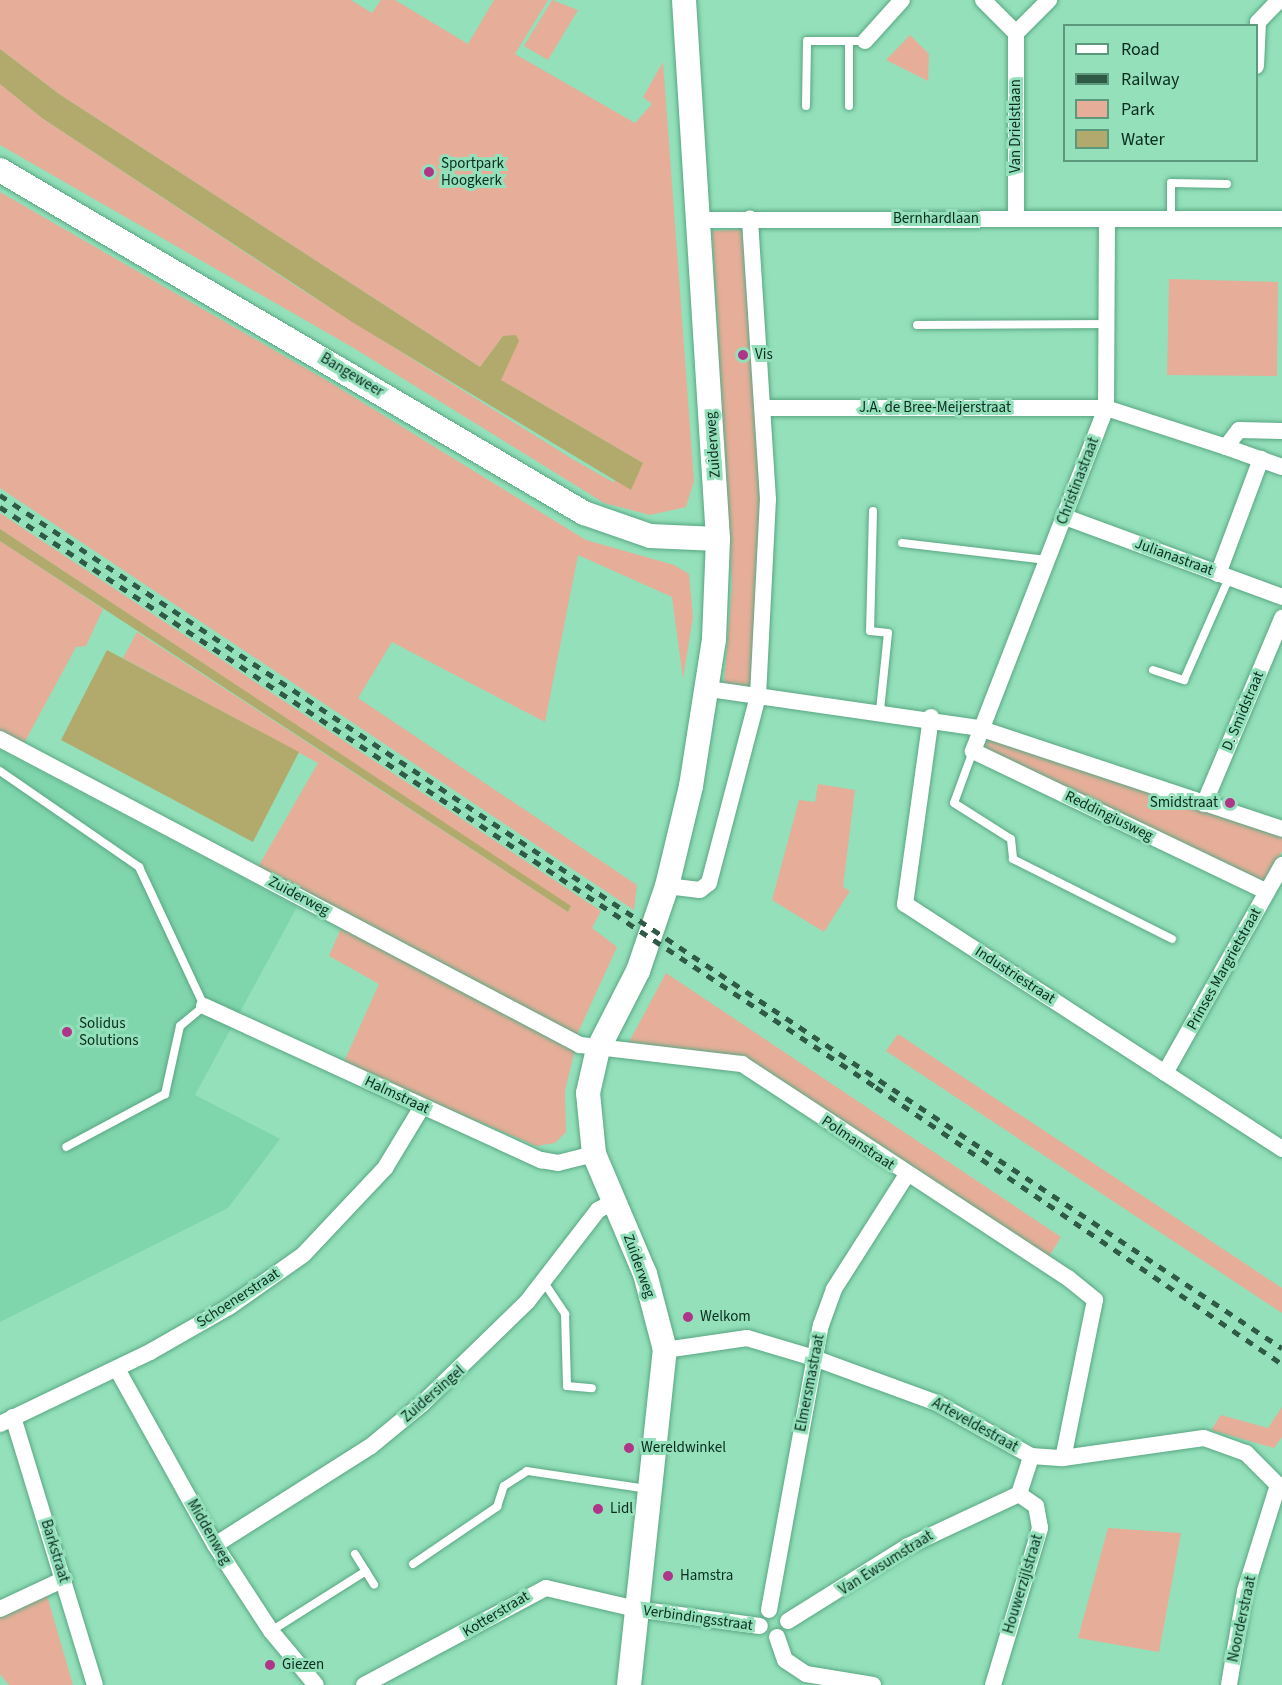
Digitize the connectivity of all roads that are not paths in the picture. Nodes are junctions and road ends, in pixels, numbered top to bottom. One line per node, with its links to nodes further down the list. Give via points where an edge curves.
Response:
1 (684, 0): 16 (street, Zuiderweg)
2 (902, 0): 8 (street)
3 (983, 0): 7 (street)
4 (1049, 0): 7 (street)
5 (1276, 1): 6 (street)
6 (1258, 24)
7 (1016, 33): 14 (street, Van Drielstlaan)
8 (857, 41): 9 (lane, via 807,41); 10 (lane)
9 (806, 106)
10 (849, 106)
11 (0, 170): 29 (street, Bangeweer, via 584,513 650,536)
12 (1227, 184): 18 (lane, via 1171,183)
13 (750, 219): 14 (street, Bernhardlaan); 16 (street, Bernhardlaan); 21 (street)
14 (1016, 219): 17 (street, Bernhardlaan)
15 (1282, 219): 18 (street, Bernhardlaan)
16 (700, 220): 29 (street, Zuiderweg)
17 (1107, 220): 18 (street, Bernhardlaan); 19 (street, Christinastraat)
18 (1171, 220)
19 (1108, 324): 20 (lane); 22 (street, Christinastraat)
20 (917, 325)
21 (764, 408): 22 (street, J.A. de Bree-Meijerstraat); 37 (street, via 768,574)
22 (1106, 408): 24 (street, J.A. de Bree-Meijerstraat); 28 (street, Christinastraat)
23 (1282, 431): 24 (street, via 1239,430)
24 (1226, 447): 25 (street, J.A. de Bree-Meijerstraat)
25 (1261, 459): 26 (street, J.A. de Bree-Meijerstraat); 32 (street)
26 (1282, 467)
27 (873, 511): 38 (lane, via 870,631 888,633)
28 (1065, 517): 31 (street, Christinastraat); 32 (street, Julianastraat)
29 (718, 539): 36 (street, Zuiderweg)
30 (903, 543): 31 (lane)
31 (1048, 560): 40 (street, Christinastraat)
32 (1223, 576): 33 (street, Julianastraat); 35 (lane, via 1184,680)
33 (1282, 597)
34 (1282, 618): 44 (street, D. Smidstraat)
35 (1153, 670)
36 (709, 688): 37 (street); 47 (street, Zuiderweg)
37 (758, 696): 38 (street); 47 (street, via 714,871 700,890)
38 (880, 711): 39 (street)
39 (930, 717): 40 (street); 52 (street, Industriestraat, via 905,904)
40 (979, 728): 42 (street); 44 (street)
41 (0, 739): 51 (street, Zuiderweg, via 580,1045)
42 (973, 751): 48 (street, Reddingiusweg); 49 (lane, via 954,803 1011,839 1013,859)
43 (0, 771): 50 (lane, via 139,867)
44 (1204, 804): 45 (street)
45 (1282, 829)
46 (1282, 865): 48 (street, Prinses Margrietstraat)
47 (667, 886): 51 (street, Zuiderweg, via 638,971)
48 (1266, 892): 52 (street, Prinses Margrietstraat)
49 (1172, 939)
50 (204, 1006): 53 (street, Halmstraat); 54 (lane, via 180,1026 165,1094)
51 (598, 1049): 56 (street, Zuiderweg, via 588,1093); 57 (street, Polmanstraat, via 742,1064)
52 (1165, 1073): 55 (street, Industriestraat)
53 (422, 1107): 56 (street, Halmstraat, via 541,1160 558,1163); 62 (street, Schoenerstraat, via 385,1168 347,1214 303,1255 229,1307)
54 (66, 1147)
55 (1282, 1149)
56 (594, 1154): 58 (street, Zuiderweg)
57 (906, 1176): 61 (street, Elmersmastraat, via 834,1289); 66 (street, Polmanstraat, via 1095,1300)
58 (614, 1202): 59 (street, Zuidersingel, via 598,1210); 60 (street, Zuiderweg, via 645,1274)
59 (543, 1281): 63 (lane, via 565,1314 567,1386); 70 (street, Zuidersingel, via 466,1366 371,1446)
60 (665, 1350): 61 (street, Arteveldestraat, via 747,1338); 68 (street, Zuiderweg)
61 (814, 1358): 65 (street, Arteveldestraat, via 937,1403); 78 (street, Elmersmastraat)
62 (117, 1369): 64 (street, Schoenerstraat); 70 (street, Middenweg)
63 (592, 1388)
64 (6, 1420): 74 (street, Barkstraat)
65 (1031, 1456): 66 (street, Arteveldestraat); 69 (street)
66 (1063, 1458): 67 (street, Arteveldestraat, via 1204,1438 1246,1453)
67 (1278, 1485): 89 (street, Noorderstraat, via 1245,1591)
68 (651, 1490): 72 (lane, via 527,1471 504,1486 497,1506); 77 (street, Zuiderweg)
69 (1019, 1494): 79 (street, Van Ewsumstraat, via 908,1546); 88 (street, Houwerzijlstraat, via 1036,1506 1040,1528)
70 (215, 1545): 81 (street, Middenweg)
71 (355, 1554): 73 (lane)
72 (413, 1564)
73 (366, 1571): 75 (lane); 81 (lane)
74 (64, 1579): 76 (street); 83 (street, Barkstraat)
75 (375, 1586)
76 (0, 1609)
77 (636, 1609): 80 (street, Verbindingsstraat); 85 (street, Kotterstraat, via 603,1597 546,1588); 86 (street, Zuiderweg)
78 (769, 1610): 79 (street, via 779,1610); 80 (street, Elmersmastraat)
79 (788, 1621): 82 (street)
80 (760, 1626): 82 (street)
81 (271, 1631): 84 (street, Middenweg)
82 (777, 1637): 87 (street, via 785,1660 806,1674)
83 (95, 1685)
84 (315, 1685)
85 (364, 1685)
86 (629, 1685)
87 (873, 1685)
88 (993, 1685)
89 (1229, 1685)

